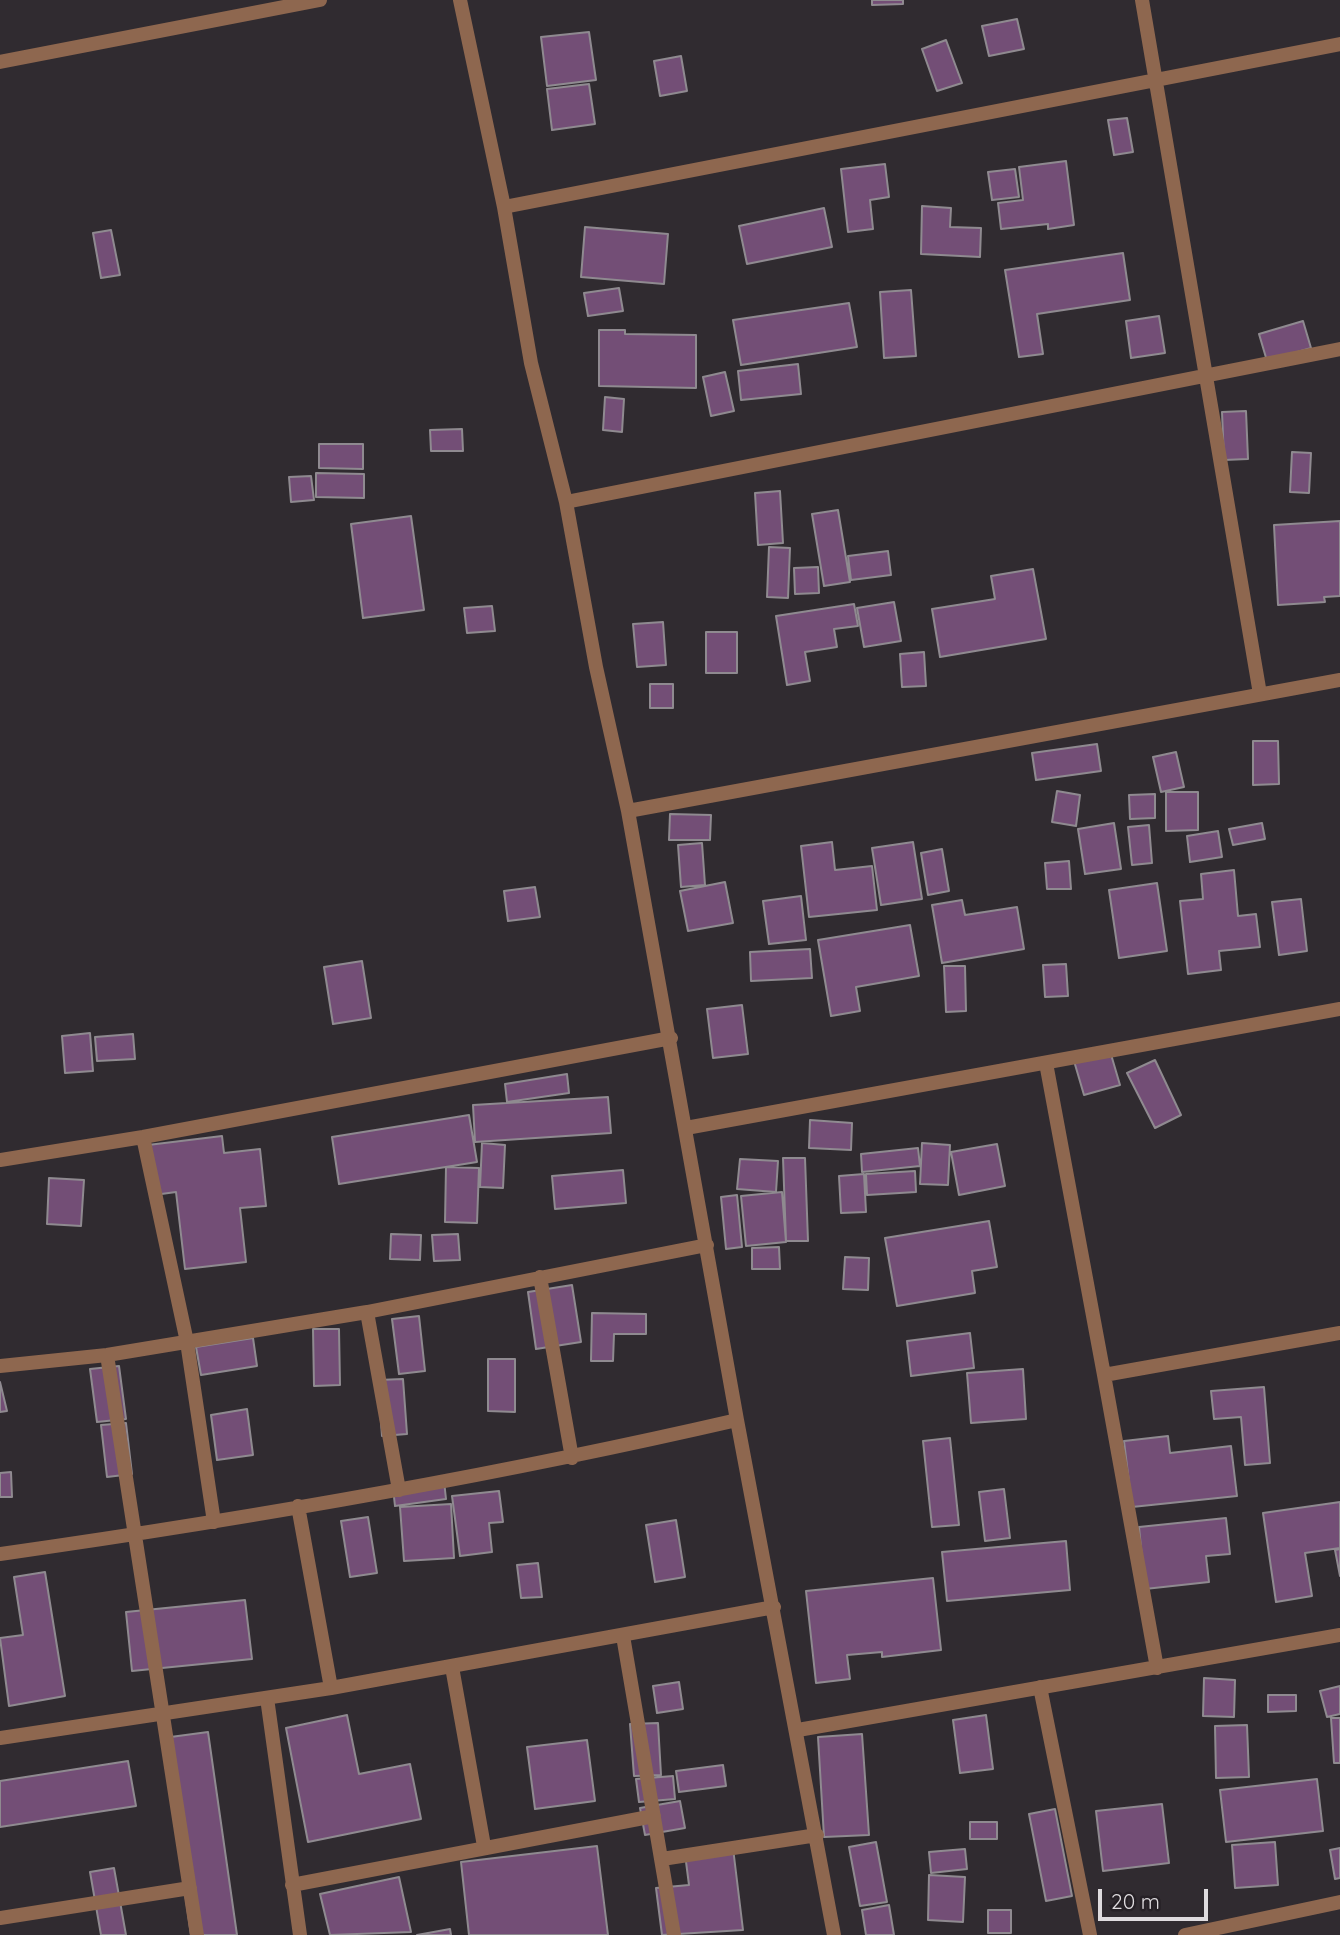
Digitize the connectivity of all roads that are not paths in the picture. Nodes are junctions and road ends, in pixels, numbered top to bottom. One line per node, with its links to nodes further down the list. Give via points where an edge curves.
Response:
1 (320, 0): 5 (street)
2 (460, 0): 7 (street)
3 (1142, 0): 6 (street)
4 (1340, 44): 6 (street)
5 (0, 62)
6 (1154, 78): 7 (street); 9 (street)
7 (504, 207): 10 (street, via 531,363)
8 (1340, 349): 9 (street)
9 (1205, 375): 10 (street); 12 (street)
10 (566, 502): 13 (street)
11 (1340, 680): 12 (street)
12 (1260, 694): 13 (street)
13 (628, 811): 15 (street)
14 (1340, 1009): 16 (street)
15 (671, 1038): 17 (street); 18 (street)
16 (1046, 1063): 17 (street); 27 (street)
17 (686, 1128): 20 (street)
18 (143, 1138): 19 (street); 24 (street)
19 (0, 1160)
20 (707, 1245): 21 (street); 28 (street)
21 (540, 1277): 22 (street); 29 (street)
22 (367, 1312): 24 (street); 30 (street)
23 (1340, 1333): 27 (street)
24 (187, 1342): 25 (street); 32 (street)
25 (107, 1355): 26 (street); 33 (street)
26 (0, 1366)
27 (1104, 1375): 39 (street)
28 (737, 1420): 29 (street); 35 (street)
29 (572, 1458): 30 (street)
30 (399, 1490): 31 (street)
31 (298, 1506): 32 (street); 41 (street)
32 (215, 1522): 33 (street)
33 (134, 1535): 34 (street); 43 (street)
34 (0, 1554)
35 (774, 1607): 37 (street); 44 (street)
36 (1340, 1635): 39 (street)
37 (623, 1636): 38 (street); 46 (street)
38 (452, 1667): 41 (street); 48 (street)
39 (1157, 1668): 40 (street)
40 (1040, 1687): 44 (street); 58 (street)
41 (331, 1688): 42 (street)
42 (267, 1698): 43 (street); 50 (street)
43 (162, 1712): 45 (street); 51 (street)
44 (798, 1730): 47 (street)
45 (0, 1738)
46 (654, 1816): 48 (street); 49 (street)
47 (817, 1835): 49 (street); 57 (street)
48 (484, 1846): 50 (street)
49 (662, 1859): 56 (street)
50 (292, 1885): 55 (street)
51 (190, 1888): 53 (street); 54 (street)
52 (1340, 1902): 59 (street)
53 (0, 1918)
54 (197, 1935)
55 (300, 1935)
56 (674, 1935)
57 (834, 1935)
58 (1090, 1935)
59 (1185, 1935)

